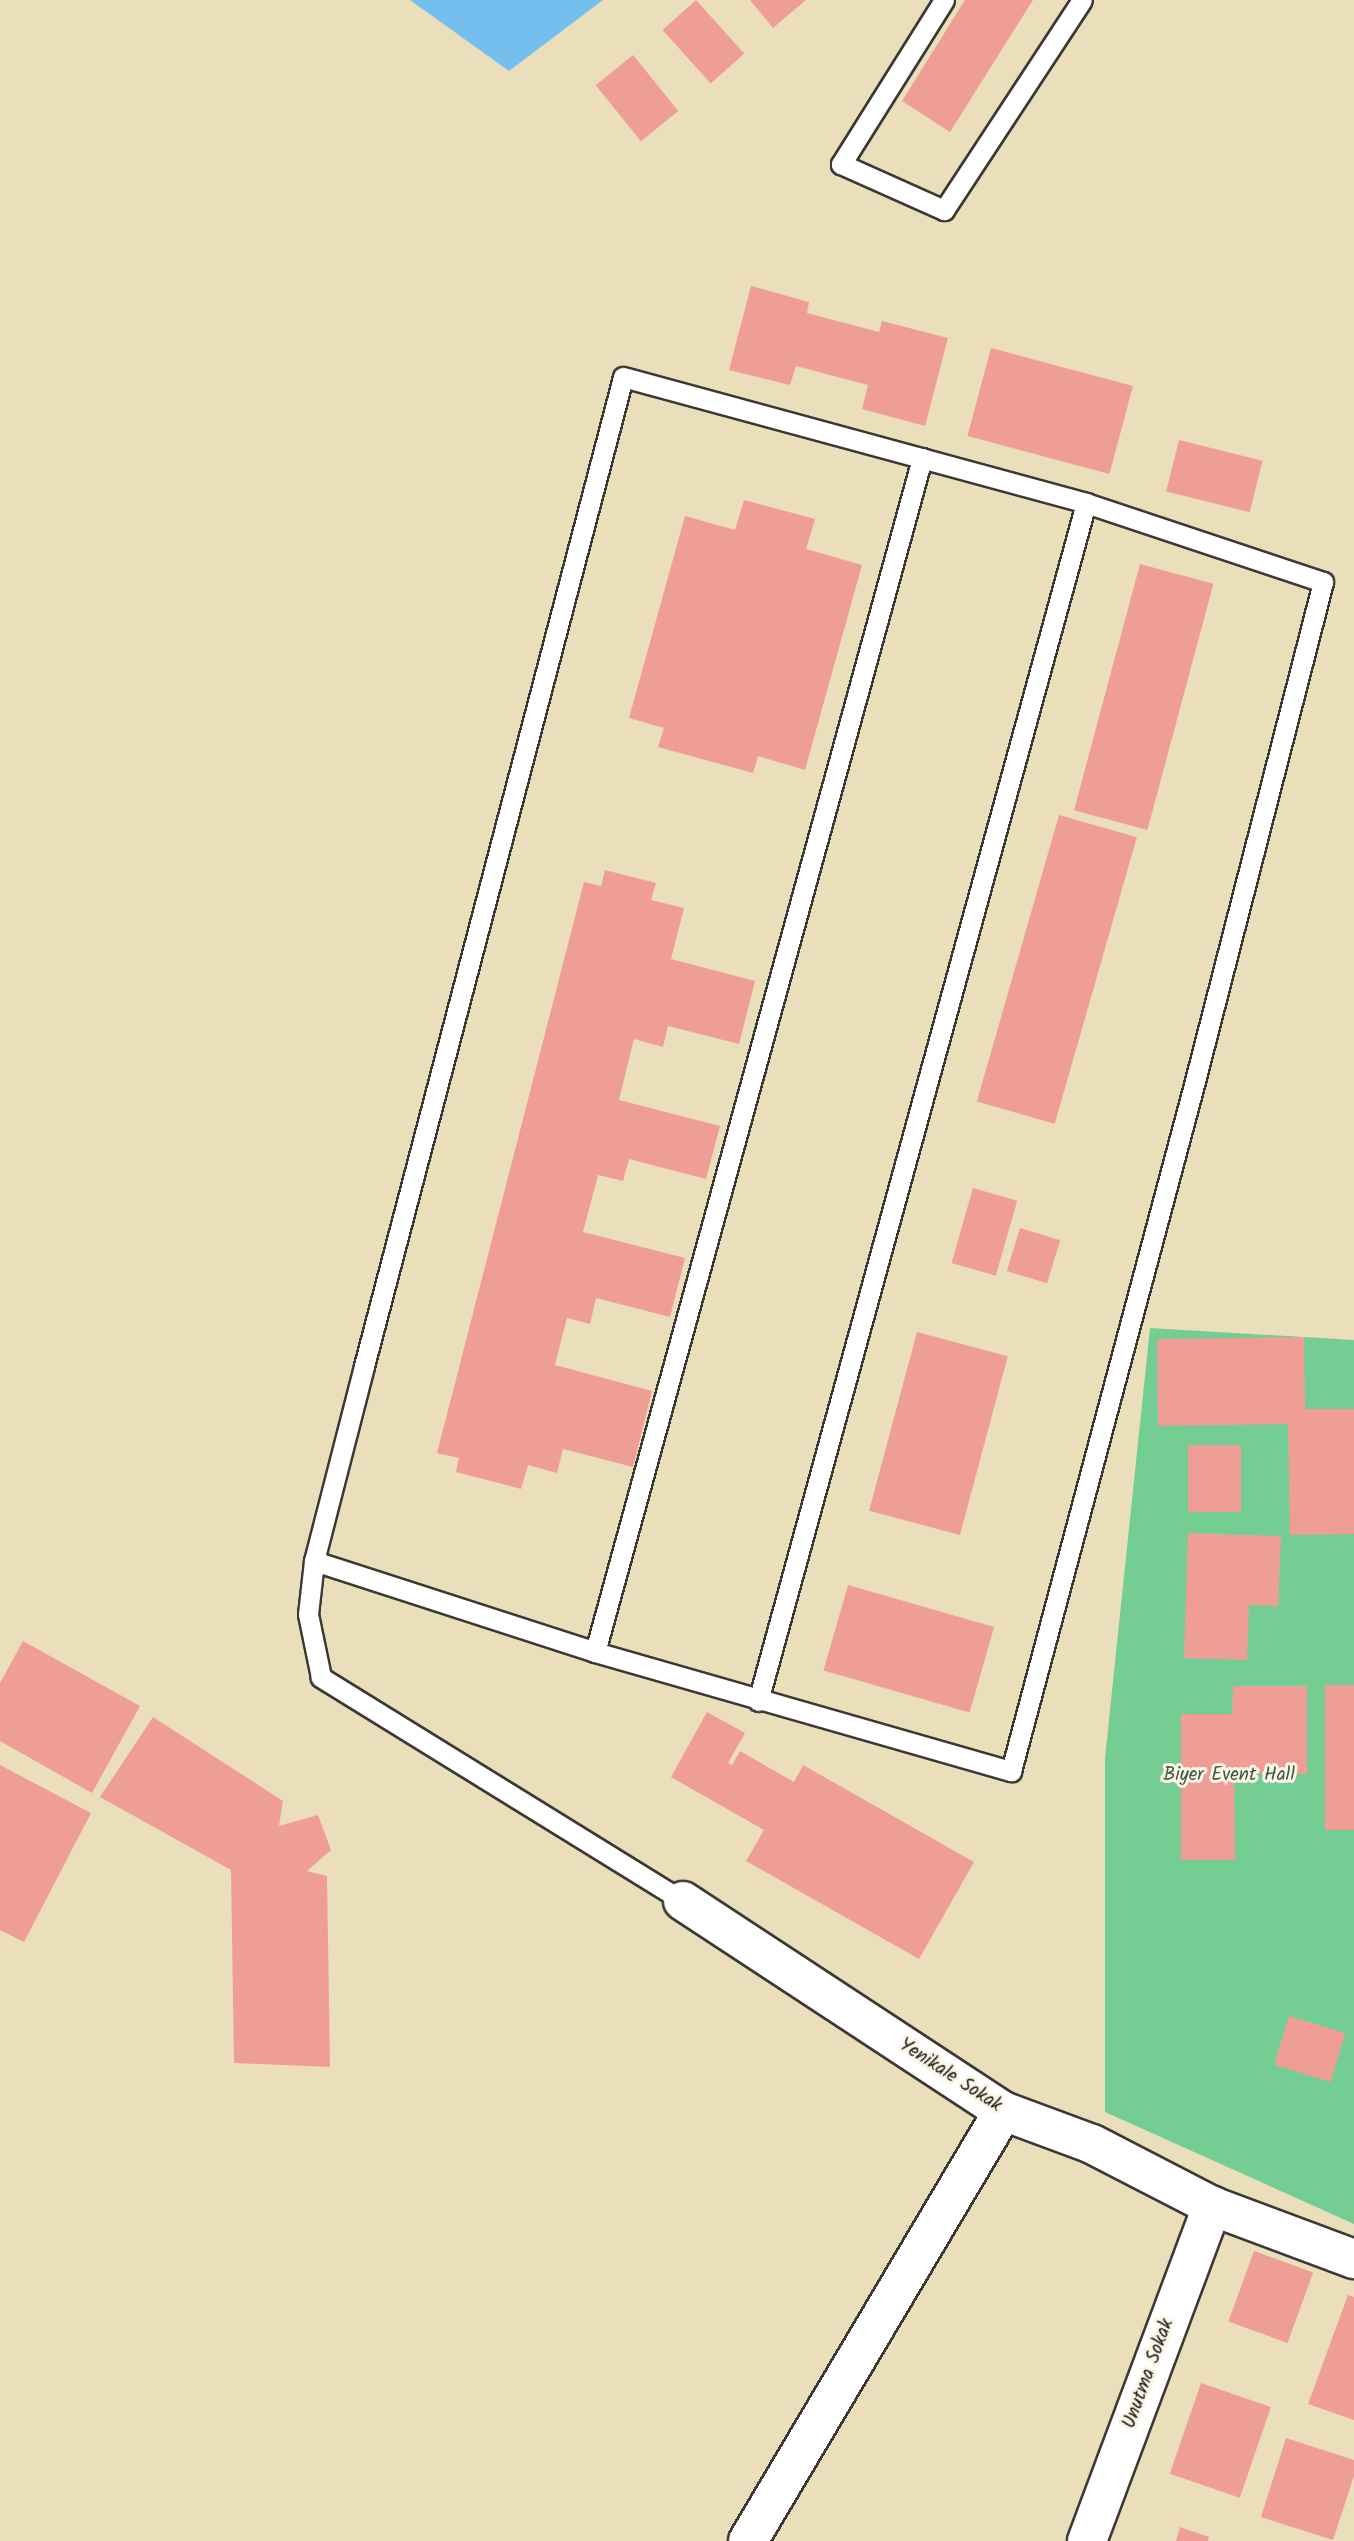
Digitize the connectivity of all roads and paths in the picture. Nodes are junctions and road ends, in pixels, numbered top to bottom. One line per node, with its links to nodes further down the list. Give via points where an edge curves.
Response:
1 (944, 0): 2 (lane, via 841,164 944,210)
2 (1082, 0)
3 (922, 458): 4 (lane); 5 (lane, via 623,377); 6 (lane)
4 (1086, 503): 7 (lane); 7 (lane, via 1323,582 1011,1771)
5 (314, 1561): 6 (lane); 8 (lane, via 308,1614 321,1677)
6 (595, 1652): 7 (lane)
7 (758, 1701)
8 (682, 1901): 9 (street, Yenikale Sokak)
9 (1003, 2111): 10 (street, Yenikale Sokak, via 1092,2144); 12 (street)
10 (1212, 2206): 11 (street, Yenikale Sokak); 13 (street, Unutma Sokak)
11 (1354, 2259)
12 (748, 2541)
13 (1087, 2541)

